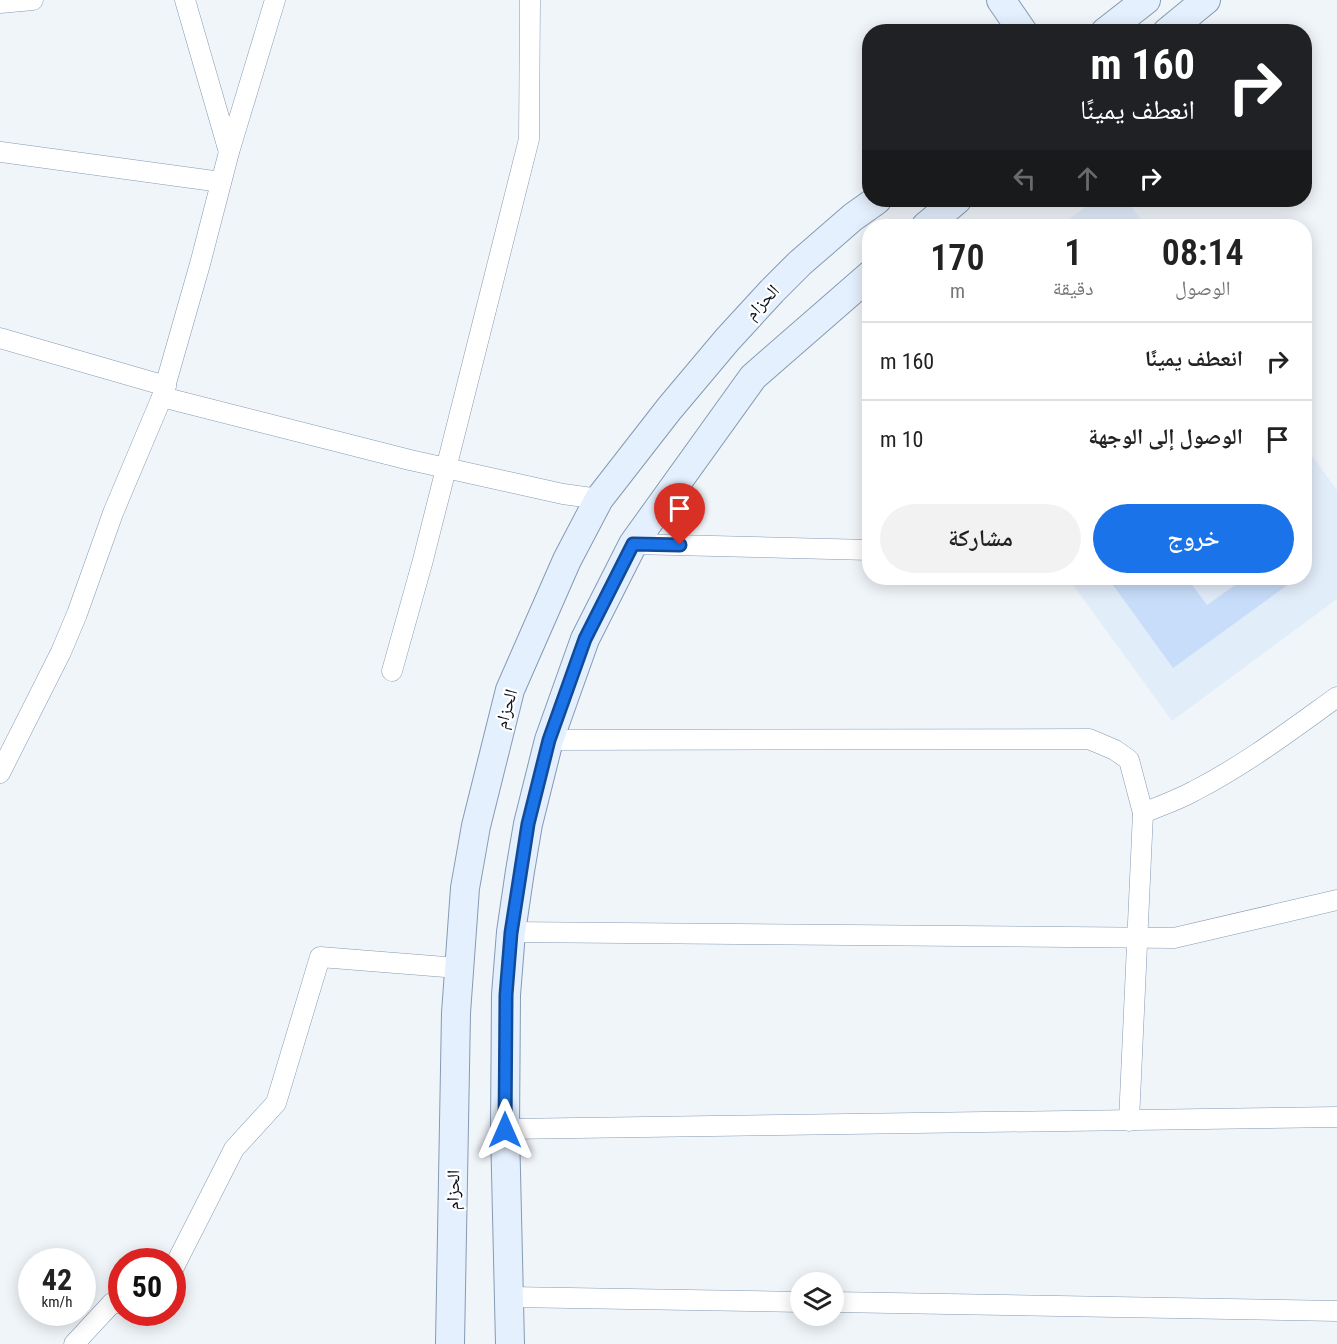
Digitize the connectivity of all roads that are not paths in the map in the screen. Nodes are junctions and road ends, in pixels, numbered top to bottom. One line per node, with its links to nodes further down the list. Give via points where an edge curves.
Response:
1 (33, 0): 8 (street)
2 (185, 0): 13 (street)
3 (275, 0): 13 (street)
4 (530, 0): 21 (street, via 529,139)
5 (1001, 0): 9 (main road)
6 (1146, 0): 10 (main road)
7 (1206, 0): 11 (main road)
8 (0, 3)
9 (1018, 24)
10 (1115, 24)
11 (1177, 24)
12 (1, 152): 14 (street)
13 (229, 152): 14 (street)
14 (221, 182): 20 (street)
15 (867, 207): 22 (main road, الحزام, via 772,291 669,409)
16 (949, 207): 17 (main road)
17 (934, 219)
18 (862, 282): 23 (main road, via 753,377)
19 (0, 338): 20 (street)
20 (164, 391): 21 (street); 28 (street, via 61,652)
21 (446, 468): 22 (street); 25 (street)
22 (599, 499): 33 (main road, الحزام, via 567,560 510,690 476,826 465,888)
23 (633, 544): 24 (street); 27 (main road, via 585,639)
24 (862, 550)
25 (392, 671)
26 (1337, 697): 29 (street, via 1223,775)
27 (549, 740): 29 (street, via 1089,739 1129,760); 31 (main road, via 528,824)
28 (0, 773)
29 (1143, 813): 32 (street)
30 (1337, 900): 32 (street, via 1174,938)
31 (511, 933): 32 (street); 36 (main road, via 506,995)
32 (1136, 939): 35 (street)
33 (458, 968): 37 (street, via 320,957 276,1103 234,1149); 44 (main road, الحزام)
34 (1337, 1117): 35 (street)
35 (1128, 1121): 36 (street)
36 (505, 1130): 38 (main road)
37 (184, 1248)
38 (510, 1297): 39 (street); 45 (main road)
39 (790, 1302)
40 (844, 1302): 42 (street)
41 (108, 1307): 43 (street)
42 (1337, 1311)
43 (74, 1344)
44 (450, 1344)
45 (510, 1344)

